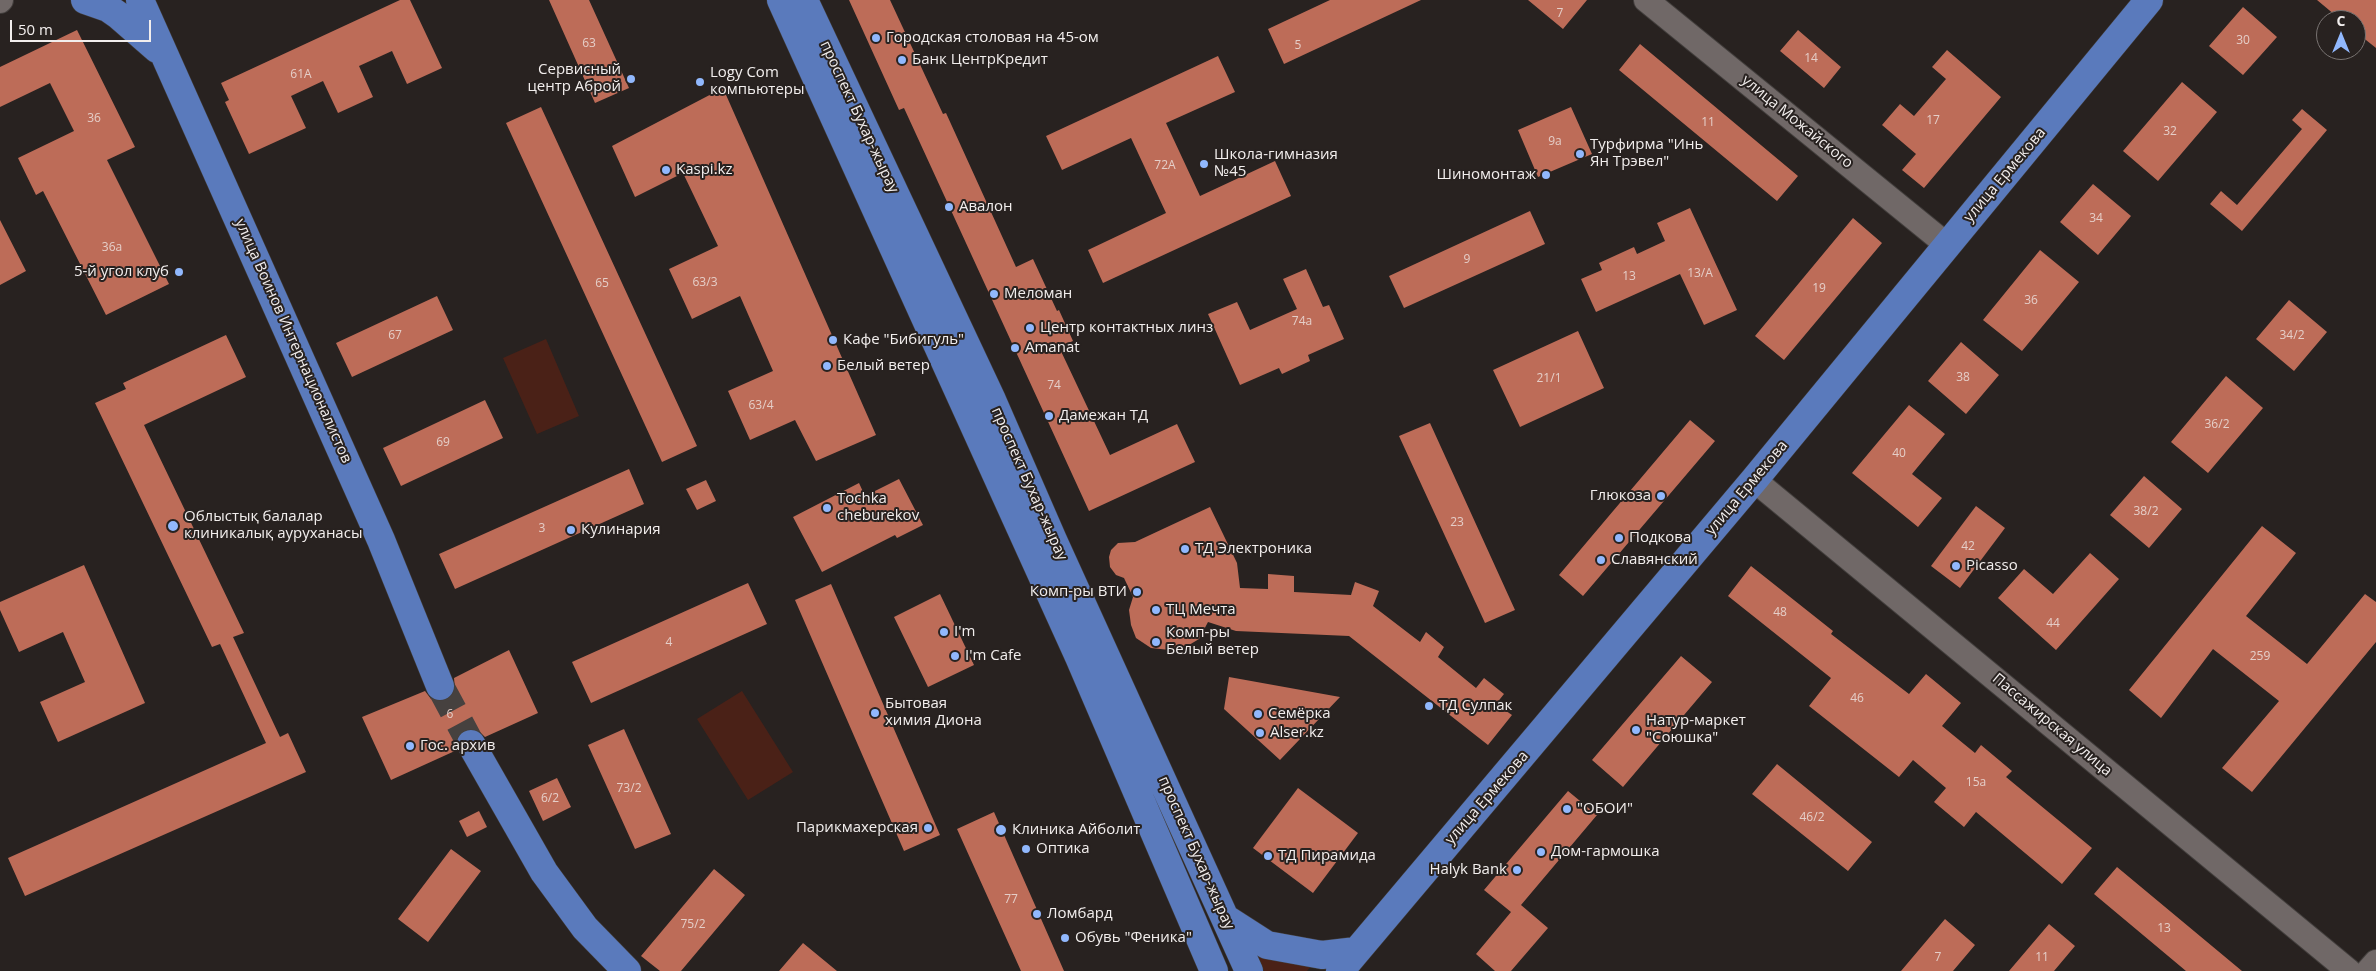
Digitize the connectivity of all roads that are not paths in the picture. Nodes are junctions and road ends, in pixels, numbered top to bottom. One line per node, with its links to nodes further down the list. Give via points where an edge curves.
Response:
1 (85, 0): 7 (main road, via 118,14)
2 (140, 0): 7 (main road, улица Воинов Интернационалистов)
3 (781, 0): 9 (main road, проспект Бухар-жырау)
4 (804, 0): 9 (main road, проспект Бухар-жырау)
5 (1646, 0): 8 (street, улица Можайского)
6 (2149, 0): 8 (main road, улица Ермекова)
7 (168, 59): 11 (main road, улица Воинов Интернационалистов, via 380,540)
8 (1947, 245): 10 (main road, улица Ермекова)
9 (980, 405): 13 (main road, проспект Бухар-жырау, via 1061,558); 14 (main road, проспект Бухар-жырау)
10 (1754, 480): 16 (main road, улица Ермекова); 21 (street, Пассажирская улица)
11 (440, 686)
12 (472, 744): 17 (main road, via 544,872 586,928)
13 (1225, 918): 16 (main road, via 1267,945 1322,955); 20 (main road, проспект Бухар-жырау)
14 (1199, 931): 18 (main road); 19 (main road, проспект Бухар-жырау)
15 (2376, 962): 22 (street)
16 (1350, 964)
17 (627, 971)
18 (1194, 971)
19 (1214, 971)
20 (1249, 971)
21 (2349, 971)
22 (2368, 971)

